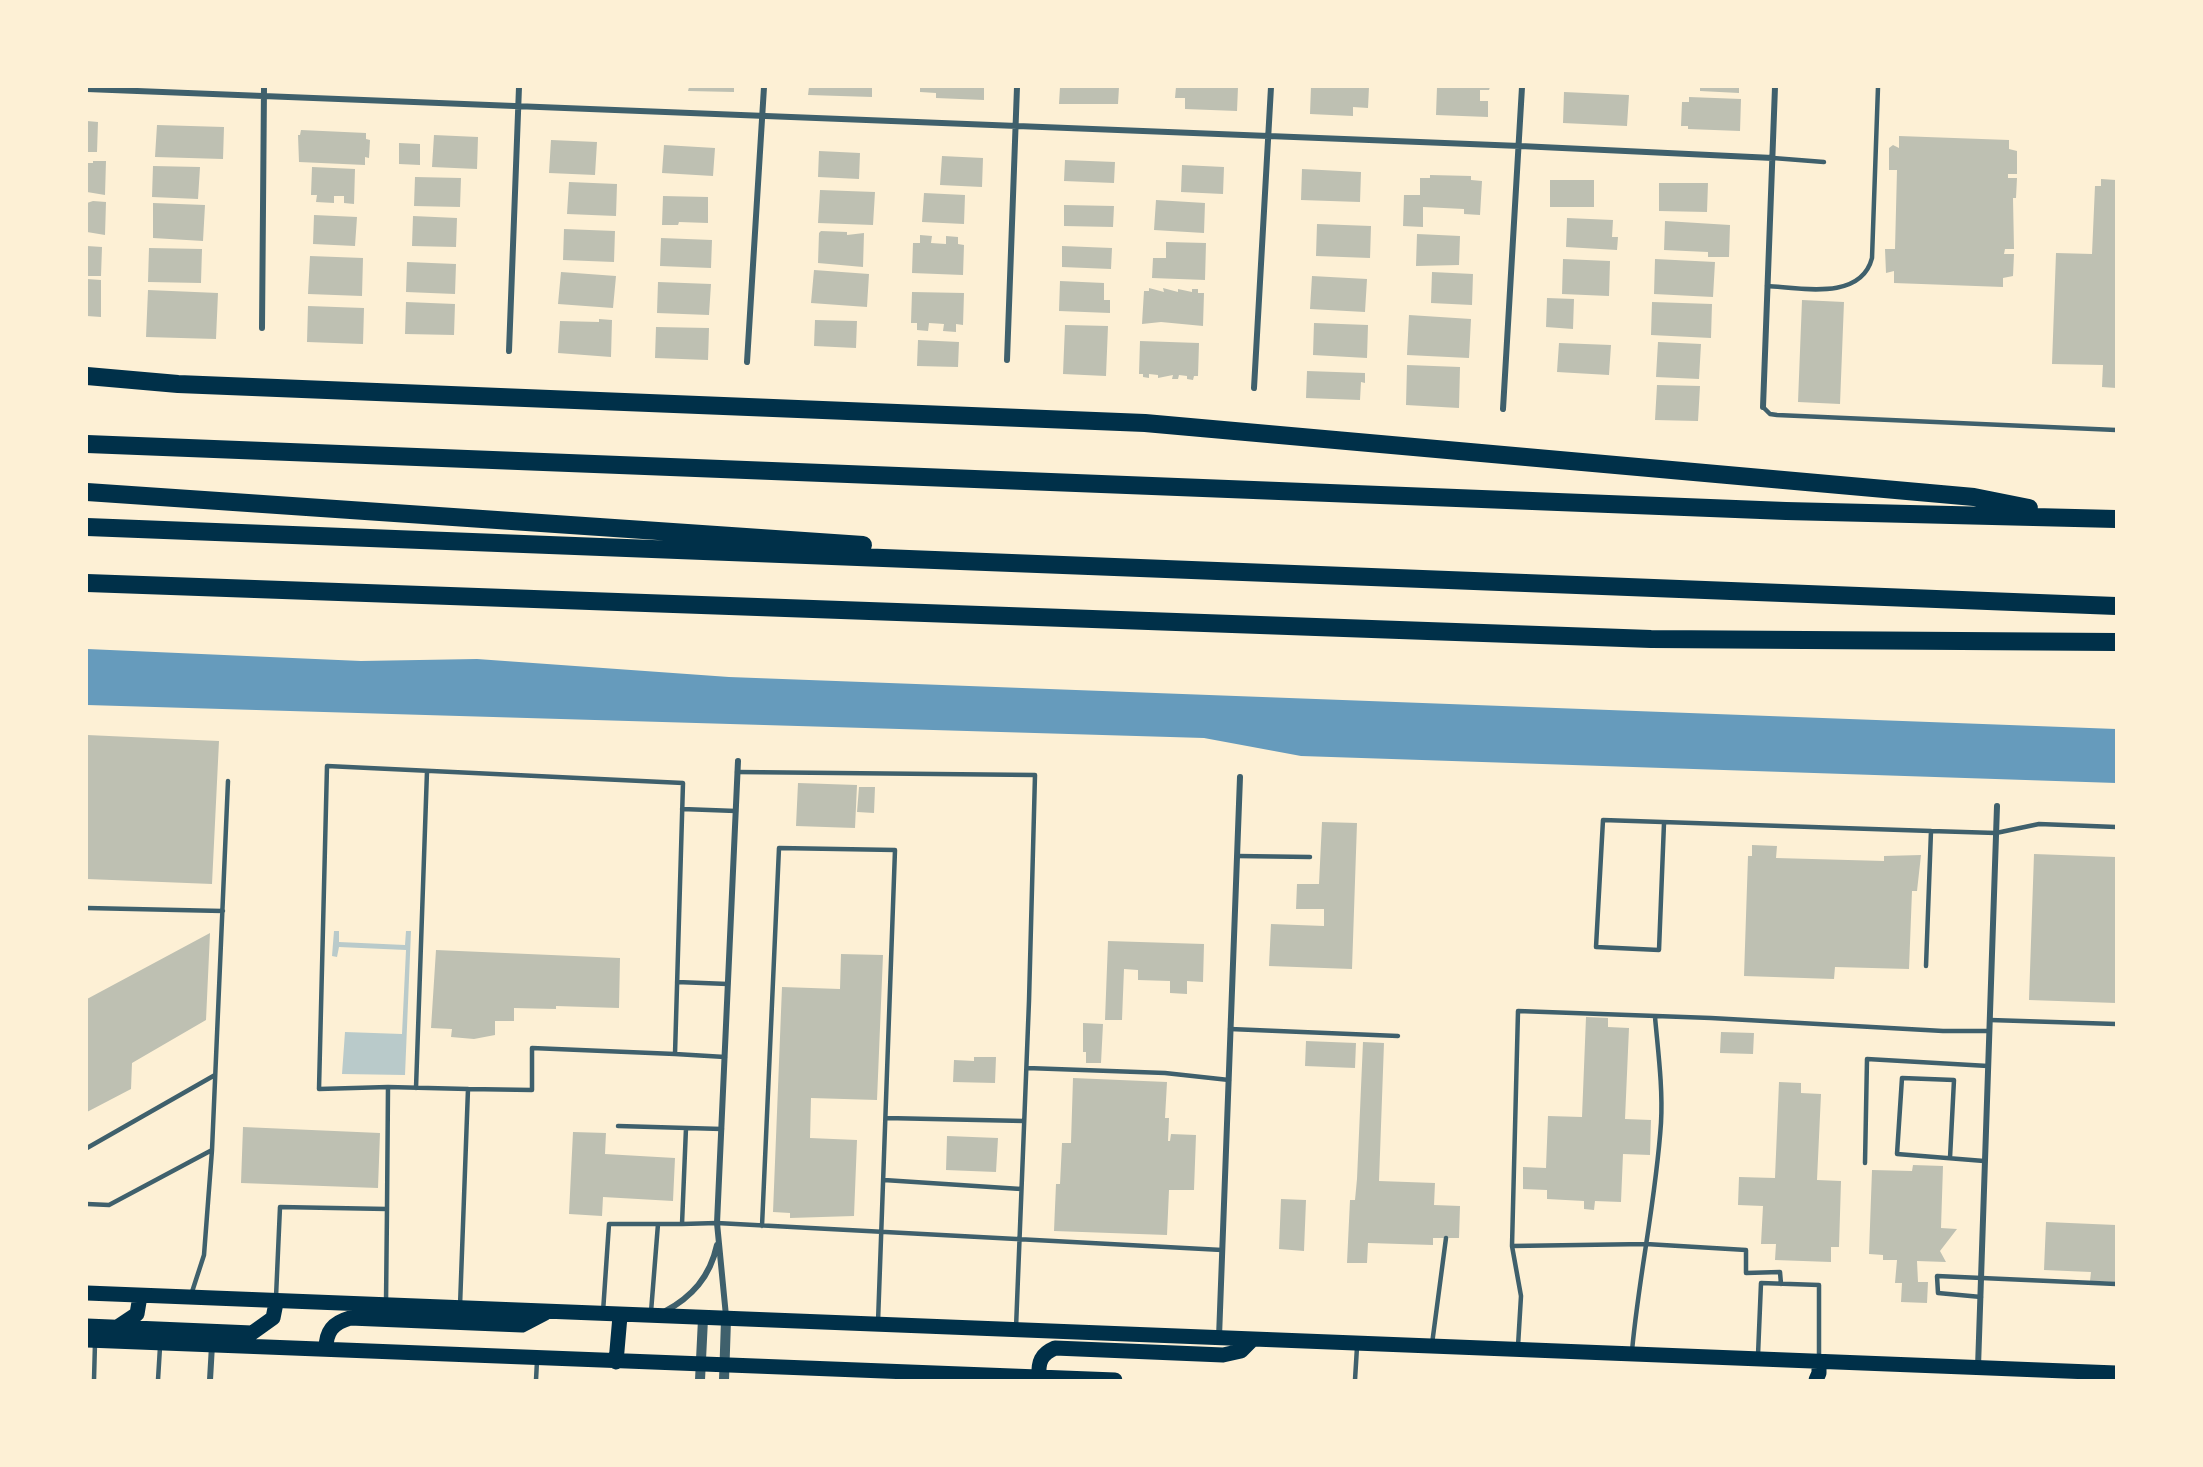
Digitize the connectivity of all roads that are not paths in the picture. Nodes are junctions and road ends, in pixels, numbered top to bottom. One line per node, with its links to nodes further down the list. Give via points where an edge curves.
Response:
1 (264, 87): 10 (street)
2 (519, 87): 11 (street)
3 (764, 87): 12 (street)
4 (1017, 87): 13 (street)
5 (1271, 87): 14 (street)
6 (1522, 87): 15 (street)
7 (1775, 87): 16 (street)
8 (1878, 87): 18 (lane, via 1869,271 1832,289)
9 (87, 89): 10 (street)
10 (264, 96): 11 (street); 19 (street)
11 (518, 105): 12 (street); 20 (street)
12 (763, 117): 13 (street); 22 (street)
13 (1015, 127): 14 (street); 21 (street)
14 (1269, 137): 15 (street); 24 (street)
15 (1520, 146): 16 (street); 26 (street)
16 (1773, 158): 17 (lane); 18 (street)
17 (1824, 162)
18 (1767, 286): 25 (street)
19 (262, 328)
20 (509, 351)
21 (1007, 360)
22 (747, 362)
23 (87, 376): 30 (highway, via 178,384 1145,423 1974,497)
24 (1254, 388)
25 (1763, 406): 27 (lane, via 1770,414 1784,415)
26 (1503, 409)
27 (2116, 430)
28 (87, 443): 30 (highway, via 1786,512)
29 (87, 492): 33 (highway)
30 (2080, 518): 31 (highway)
31 (2116, 519)
32 (87, 527): 33 (highway)
33 (1221, 569): 35 (highway)
34 (87, 583): 36 (highway, via 1651,639)
35 (2116, 606)
36 (2116, 642)
37 (738, 761): 39 (street)
38 (427, 771): 43 (lane, via 683,783); 68 (lane, via 327,766 318,1089); 69 (lane)
39 (737, 772): 44 (street); 65 (lane, via 1035,775)
40 (1240, 777): 49 (street)
41 (228, 781): 52 (lane)
42 (1997, 806): 48 (street)
43 (682, 809): 44 (lane); 54 (lane)
44 (736, 811): 55 (street)
45 (1664, 823): 45 (lane, via 1603,820 1596,947 1659,950); 47 (lane)
46 (2116, 827): 48 (lane, via 2039,824)
47 (1931, 831): 48 (lane); 53 (lane)
48 (1996, 833): 57 (street)
49 (1237, 856): 50 (lane); 59 (street)
50 (1310, 857)
51 (87, 908): 52 (lane)
52 (223, 911): 66 (lane)
53 (1926, 966)
54 (677, 982): 55 (lane); 62 (lane)
55 (728, 984): 63 (street)
56 (1655, 1017): 60 (lane); 93 (lane, via 1661,1120); 94 (lane, via 1518,1011)
57 (1989, 1020): 58 (lane); 60 (street)
58 (2116, 1024)
59 (1230, 1029): 61 (lane); 67 (street)
60 (1989, 1031): 64 (street)
61 (1398, 1035)
62 (675, 1054): 63 (lane); 70 (lane, via 532,1048 532,1090)
63 (725, 1057): 75 (street)
64 (1988, 1066): 79 (street); 80 (lane, via 1867,1059)
65 (1027, 1068): 67 (lane, via 1165,1073); 72 (lane)
66 (215, 1075): 76 (lane); 77 (lane)
67 (1228, 1080): 95 (street)
68 (388, 1087): 69 (lane); 84 (lane)
69 (416, 1088): 70 (lane)
70 (468, 1089): 105 (lane)
71 (886, 1118): 72 (lane); 81 (lane); 88 (lane, via 895,850 779,848)
72 (1024, 1121): 82 (lane)
73 (618, 1126): 74 (lane)
74 (686, 1128): 75 (lane); 87 (lane)
75 (722, 1129): 85 (street)
76 (87, 1148)
77 (212, 1150): 83 (lane, via 109,1205); 102 (lane, via 204,1255)
78 (1950, 1158): 78 (lane, via 1897,1154 1902,1078 1954,1080); 79 (lane)
79 (1984, 1161): 96 (street)
80 (1865, 1163)
81 (884, 1180): 82 (lane); 89 (lane)
82 (1021, 1189): 91 (lane)
83 (87, 1204)
84 (387, 1209): 103 (lane, via 280,1207); 104 (lane)
85 (717, 1223): 87 (lane); 88 (lane); 92 (street)
86 (658, 1224): 87 (lane); 107 (lane, via 609,1224); 109 (lane)
87 (682, 1224)
88 (762, 1226): 89 (lane)
89 (882, 1234): 91 (lane); 112 (lane)
90 (1446, 1238): 121 (lane)
91 (1019, 1240): 95 (lane); 114 (lane)
92 (718, 1242): 109 (street, via 713,1261 693,1293); 111 (street)
93 (1646, 1244): 94 (lane); 97 (lane, via 1746,1250 1746,1273 1780,1272); 124 (lane, via 1637,1289)
94 (1512, 1246): 123 (lane, via 1521,1296)
95 (1222, 1250): 116 (street)
96 (1981, 1278): 98 (lane); 101 (street); 101 (lane, via 1937,1276 1938,1293)
97 (1781, 1284): 126 (lane, via 1761,1283); 127 (lane, via 1820,1285)
98 (2116, 1284)
99 (87, 1293): 100 (main road)
100 (140, 1296): 102 (main road); 113 (main road, via 137,1314)
101 (1981, 1297): 129 (street)
102 (189, 1298): 103 (main road)
103 (276, 1303): 104 (main road); 113 (main road, via 273,1318 252,1333)
104 (386, 1306): 105 (main road)
105 (460, 1309): 106 (main road)
106 (546, 1312): 107 (main road); 122 (main road, via 522,1325 350,1318 330,1329)
107 (603, 1315): 108 (main road)
108 (620, 1316): 109 (main road); 128 (main road)
109 (653, 1317): 110 (main road)
110 (703, 1319): 111 (main road); 130 (street)
111 (726, 1320): 112 (main road); 131 (street)
112 (878, 1325): 114 (main road)
113 (116, 1328): 115 (main road)
114 (1016, 1330): 116 (main road)
115 (90, 1335): 118 (main road); 137 (lane)
116 (1218, 1339): 117 (main road)
117 (1252, 1340): 120 (main road); 136 (main road, via 1241,1351 1224,1355 1055,1348 1040,1359)
118 (161, 1342): 119 (main road); 138 (lane)
119 (212, 1344): 122 (main road); 139 (street)
120 (1357, 1344): 121 (main road); 143 (lane)
121 (1432, 1346): 123 (main road)
122 (326, 1349): 125 (main road)
123 (1517, 1350): 124 (main road)
124 (1632, 1354): 126 (main road)
125 (537, 1358): 128 (main road); 140 (lane)
126 (1758, 1359): 127 (main road)
127 (1819, 1361): 129 (main road); 144 (main road)
128 (616, 1362): 130 (main road)
129 (1978, 1368): 132 (main road)
130 (700, 1372): 131 (main road)
131 (724, 1373): 133 (main road)
132 (2116, 1373)
133 (804, 1374): 134 (main road)
134 (848, 1375): 135 (main road)
135 (899, 1376): 136 (main road)
136 (1039, 1378): 141 (main road)
137 (94, 1380)
138 (158, 1380)
139 (210, 1380)
140 (536, 1380)
141 (1107, 1380): 142 (main road)
142 (1115, 1380)
143 (1355, 1380)
144 (1816, 1380)

